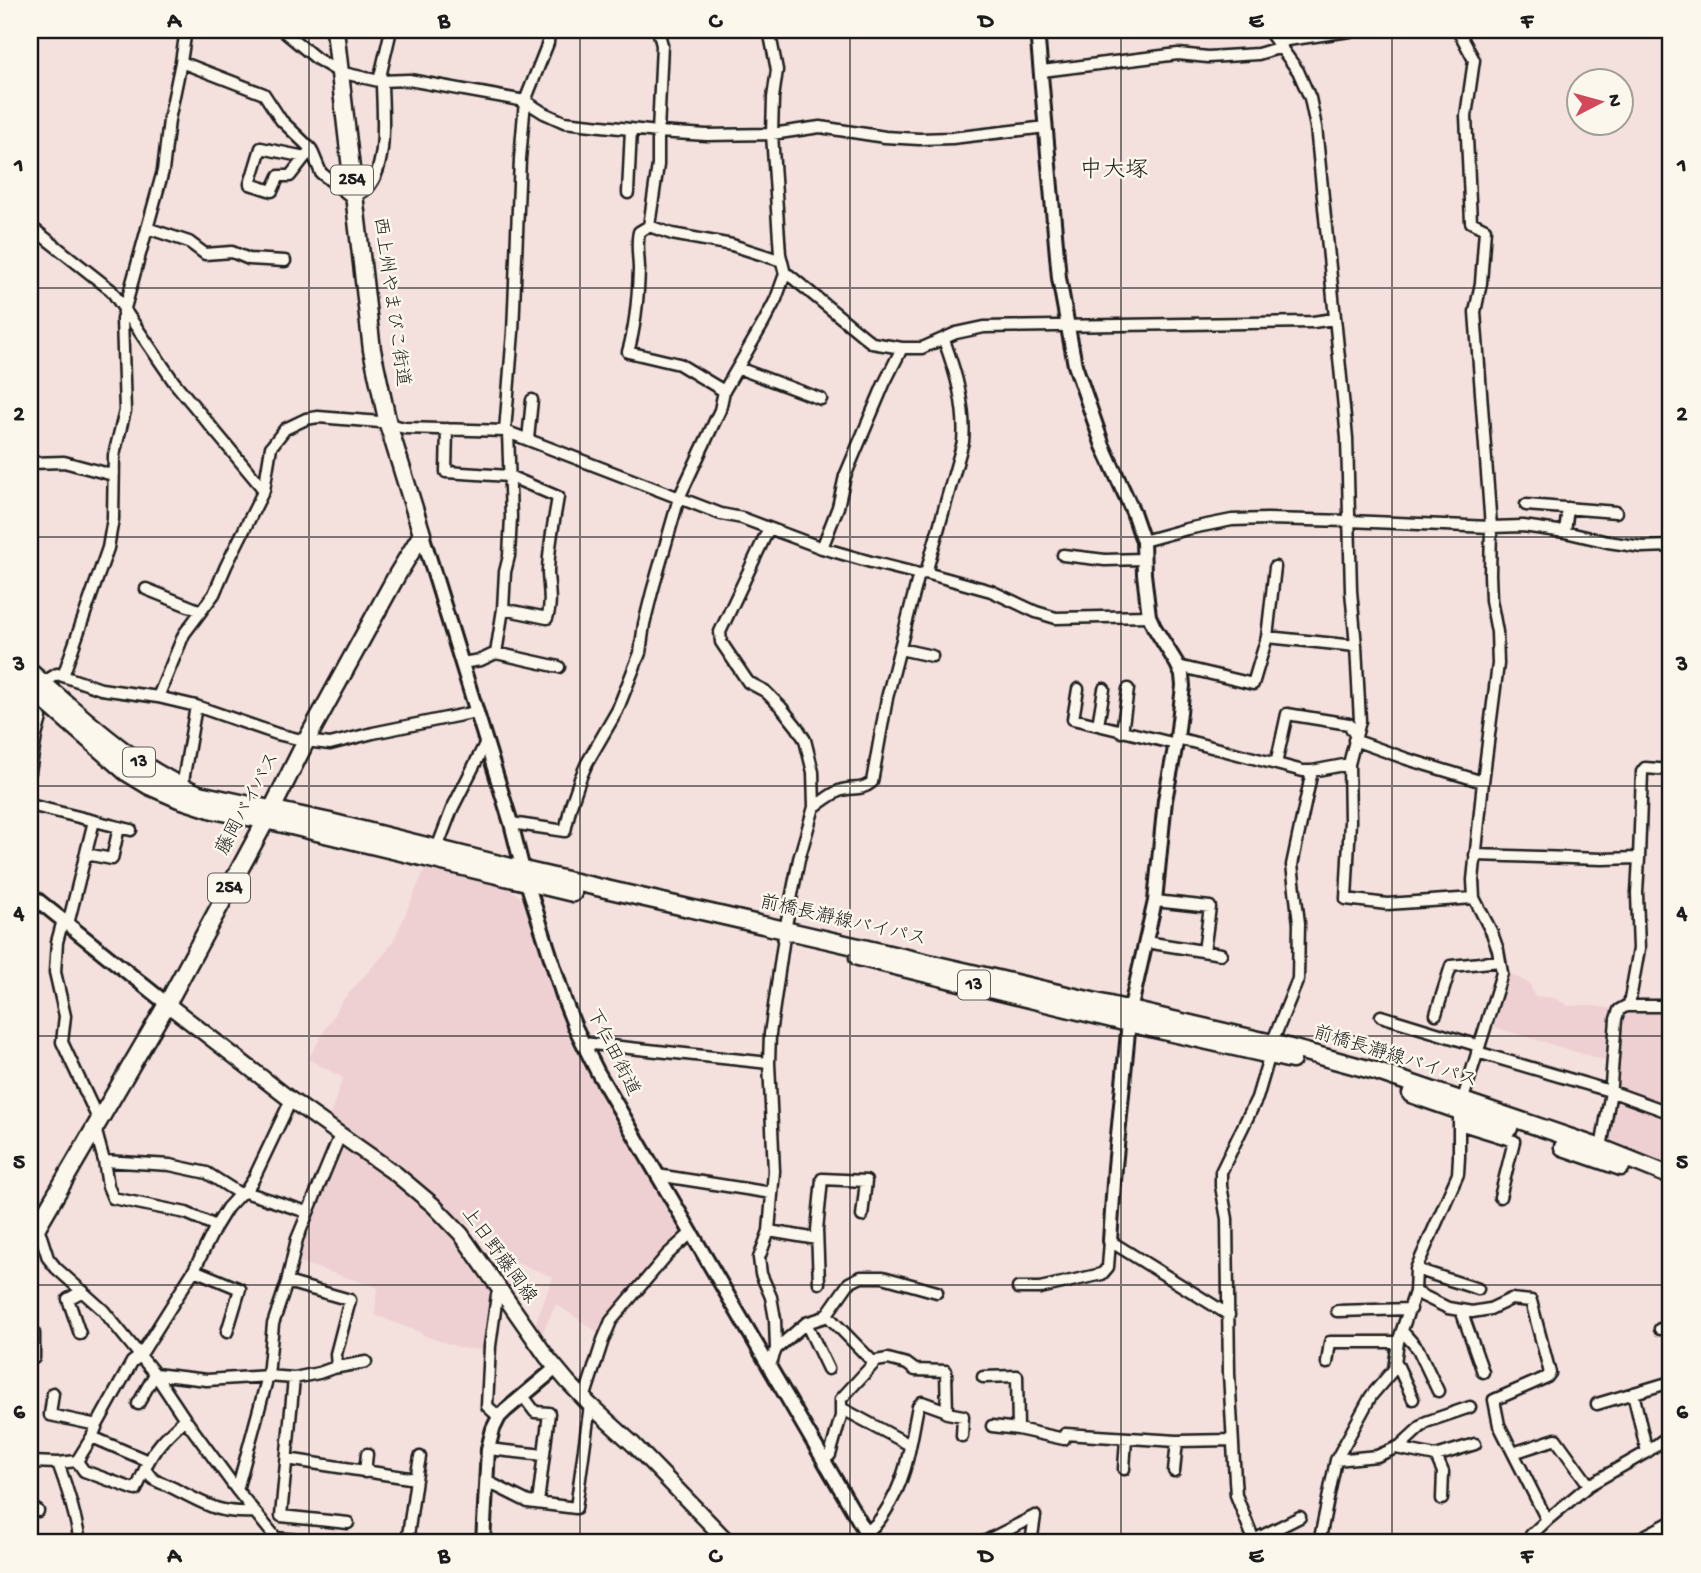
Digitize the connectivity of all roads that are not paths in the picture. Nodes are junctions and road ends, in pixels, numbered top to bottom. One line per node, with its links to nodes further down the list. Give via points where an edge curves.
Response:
1 (186, 30): 13 (street)
2 (282, 30): 15 (street)
3 (335, 30): 15 (main road, 西上州やまびこ街道 / 254)
4 (391, 30): 16 (street)
5 (549, 30): 17 (street)
6 (658, 30): 20 (street, via 663,45)
7 (769, 30): 21 (street, via 777,70)
8 (1037, 30): 14 (street)
9 (1268, 30): 12 (street)
10 (1357, 30): 12 (street, via 1287,40)
11 (1458, 30): 53 (street, via 1474,60 1466,116 1471,222 1485,229 1475,312)
12 (1282, 47): 14 (street, via 1258,54 1178,54); 32 (street, via 1310,98 1316,127)
13 (181, 62): 22 (street, via 264,94); 27 (street, via 163,171)
14 (1041, 71): 18 (street)
15 (340, 72): 16 (street); 24 (main road, 西上州やまびこ街道 / 254)
16 (380, 80): 17 (street, via 409,80); 24 (street, via 382,159 373,180)
17 (525, 101): 19 (street, via 564,122); 42 (street)
18 (1046, 127): 21 (street, via 952,138 885,137 820,127); 33 (street, via 1059,278)
19 (632, 129): 20 (street); 23 (street)
20 (658, 132): 21 (street); 26 (street)
21 (772, 134): 29 (street)
22 (308, 153): 22 (street, via 290,176 279,176 272,191 250,184 261,148); 24 (street, via 321,173)
23 (628, 193)
24 (354, 195): 40 (main road, 西上州やまびこ街道 / 254, via 372,350)
25 (30, 226): 31 (street, via 111,290)
26 (649, 226): 29 (street); 37 (street, via 639,232 637,315 628,352 679,365)
27 (147, 228): 28 (street, via 189,242 205,254 232,252 249,259); 31 (street)
28 (285, 261)
29 (782, 261): 30 (street)
30 (785, 274): 35 (street, via 872,343); 36 (street)
31 (124, 307): 45 (street, via 125,411); 47 (street, via 174,382)
32 (1334, 319): 33 (street); 52 (street)
33 (1069, 326): 34 (street, via 984,327); 57 (street, via 1075,365)
34 (944, 340): 35 (street, via 922,348); 63 (street, via 956,371 964,423)
35 (902, 348): 59 (street, via 845,476)
36 (738, 368): 37 (street); 38 (street)
37 (724, 391): 48 (street, via 720,410)
38 (821, 399)
39 (532, 400): 43 (street)
40 (388, 424): 41 (street); 47 (street, via 318,417 299,421 271,447); 56 (main road, 西上州やまびこ街道 / 254)
41 (447, 429): 42 (street); 46 (street, via 446,472)
42 (506, 431): 43 (street); 46 (street)
43 (527, 439): 48 (street)
44 (30, 463): 45 (street, via 64,462)
45 (113, 475): 76 (street, via 108,548)
46 (509, 476): 65 (street, via 511,517); 65 (street, via 558,497 547,618)
47 (264, 490): 66 (street, via 214,594)
48 (679, 498): 54 (street); 101 (street, via 640,653 617,711 580,779 565,831)
49 (1526, 505): 50 (street)
50 (1568, 508): 51 (street); 55 (street)
51 (1616, 512)
52 (1349, 521): 53 (street); 57 (street, via 1232,520); 69 (street)
53 (1491, 527): 55 (street); 95 (street, via 1491,600 1498,664)
54 (769, 528): 59 (street); 98 (street, via 720,632 721,642 748,682 781,707 805,740 813,772)
55 (1565, 532): 58 (street, via 1642,547)
56 (422, 534): 73 (street, 下仁田街道); 87 (main road, 藤岡バイパス / 254)
57 (1143, 541): 61 (street)
58 (1671, 546)
59 (822, 548): 63 (street)
60 (1063, 555): 61 (street)
61 (1143, 559): 67 (street)
62 (1275, 567): 68 (street)
63 (922, 573): 67 (street, via 991,591 1056,618); 70 (street)
64 (146, 589): 66 (street)
65 (503, 609): 71 (street)
66 (201, 611): 81 (street, via 184,634)
67 (1149, 616): 74 (street)
68 (1267, 637): 69 (street); 74 (street, via 1253,684)
69 (1356, 646): 86 (street, via 1360,721)
70 (900, 649): 72 (street); 98 (street, via 872,782 865,788 836,792)
71 (496, 653): 73 (street); 75 (street)
72 (932, 656)
73 (461, 663): 83 (street, 下仁田街道)
74 (1178, 666): 88 (street, via 1183,686)
75 (559, 667)
76 (63, 676): 77 (street, via 54,674); 81 (street, via 101,689)
77 (32, 688): 94 (street, via 41,718); 96 (main road, 前橋長瀞線バイパス / 13); 99 (main road, 前橋長瀞線バイパス / 13, via 138,780 195,805)
78 (1078, 689): 84 (street, via 1073,719)
79 (1104, 689): 84 (street)
80 (1128, 690): 85 (street)
81 (158, 697): 82 (street)
82 (195, 706): 87 (street); 96 (street)
83 (475, 712): 87 (street, via 330,744); 89 (street, 下仁田街道)
84 (1098, 725): 85 (street)
85 (1122, 732): 88 (street)
86 (1355, 738): 90 (street, via 1349,724 1287,714); 91 (street); 95 (street)
87 (306, 741): 99 (main road, 藤岡バイパス / 254)
88 (1177, 741): 90 (street); 111 (street, via 1165,800)
89 (485, 744): 101 (street, 下仁田街道); 104 (street)
90 (1276, 764): 93 (street)
91 (1349, 764): 93 (street); 110 (street, via 1346,899 1387,904)
92 (1671, 770): 107 (street, via 1646,768 1642,772)
93 (1312, 771): 125 (street, via 1292,864 1299,923 1298,979)
94 (30, 772)
95 (1483, 782): 106 (street)
96 (182, 787): 99 (main road, 前橋長瀞線バイパス / 13)
97 (30, 805): 100 (street)
98 (814, 807): 113 (street)
99 (268, 815): 104 (main road, 前橋長瀞線バイパス / 13); 108 (main road, 前橋長瀞線バイパス / 13, via 412,854); 118 (main road, 藤岡バイパス / 254)
100 (94, 821): 102 (street); 105 (street)
101 (511, 823): 108 (street, 下仁田街道)
102 (119, 827): 103 (street); 105 (street, via 112,859)
103 (131, 830)
104 (437, 848): 108 (main road, 前橋長瀞線バイパス / 13)
105 (86, 854): 112 (street)
106 (1475, 855): 107 (street); 110 (street)
107 (1639, 858): 119 (street, via 1639,949)
108 (526, 877): 113 (main road, 前橋長瀞線バイパス / 13); 124 (street, 下仁田街道, via 565,1002)
109 (30, 894): 112 (street)
110 (1474, 898): 117 (street)
111 (1155, 901): 114 (street); 115 (street, via 1210,907)
112 (65, 922): 118 (street); 132 (street, via 57,942 55,972 65,1016 62,1042)
113 (784, 935): 123 (main road, 前橋長瀞線バイパス / 13, via 972,972); 127 (street)
114 (1146, 942): 115 (street); 123 (street)
115 (1204, 951): 116 (street)
116 (1221, 954)
117 (1500, 961): 121 (street, via 1451,966); 126 (street, via 1502,972)
118 (167, 1004): 129 (main road, 上日野藤岡線); 132 (main road, 藤岡バイパス / 254)
119 (1629, 1005): 120 (street); 128 (street, via 1619,1010 1616,1019)
120 (1671, 1006)
121 (1436, 1014)
122 (1381, 1016): 126 (street)
123 (1129, 1017): 125 (main road, 前橋長瀞線バイパス / 13); 149 (street)
124 (583, 1043): 127 (street); 136 (street, 下仁田街道)
125 (1271, 1049): 130 (main road, 前橋長瀞線バイパス / 13, via 1375,1071); 164 (street, via 1257,1098 1221,1172)
126 (1478, 1049): 128 (street); 130 (street)
127 (769, 1063): 140 (street)
128 (1610, 1091): 131 (street); 134 (street)
129 (290, 1100): 133 (main road, 上日野藤岡線); 139 (street, via 264,1160)
130 (1460, 1112): 134 (main road, 前橋長瀞線バイパス / 13); 138 (main road, 前橋長瀞線バイパス / 13); 141 (street, via 1514,1142); 150 (street, via 1458,1174)
131 (1671, 1113)
132 (97, 1124): 135 (street); 146 (main road, 藤岡バイパス / 254)
133 (340, 1135): 142 (street); 157 (main road, 上日野藤岡線, via 433,1205 461,1234)
134 (1601, 1148): 137 (main road, 前橋長瀞線バイパス / 13)
135 (104, 1161): 139 (street, via 170,1165 207,1173); 144 (street, via 113,1198 187,1213)
136 (657, 1175): 140 (street); 147 (street, 下仁田街道)
137 (1671, 1176)
138 (1671, 1186)
139 (243, 1193): 142 (street); 144 (street)
140 (772, 1193): 145 (street)
141 (1500, 1197)
142 (307, 1212): 152 (street)
143 (862, 1216): 148 (street, via 866,1181 822,1179)
144 (216, 1226): 151 (street)
145 (769, 1231): 148 (street); 173 (street, via 758,1258 771,1297)
146 (34, 1233): 156 (street, via 56,1268)
147 (691, 1233): 182 (street, 下仁田街道); 195 (street, via 611,1321)
148 (817, 1239): 153 (street)
149 (1110, 1241): 154 (street, via 1108,1267 1101,1274 1040,1288); 164 (street)
150 (1416, 1269): 155 (street); 159 (street)
151 (194, 1270): 170 (street, via 240,1289); 174 (street)
152 (287, 1282): 180 (street, via 349,1300); 186 (street, via 273,1324)
153 (819, 1283)
154 (1018, 1288)
155 (1478, 1289)
156 (83, 1291): 171 (street, via 68,1299); 174 (street)
157 (501, 1292): 181 (main road, 上日野藤岡線); 201 (street, via 490,1346 487,1406)
158 (937, 1292): 163 (street, via 883,1277 861,1277 849,1283)
159 (1415, 1292): 160 (street); 161 (street)
160 (1411, 1309): 162 (street); 169 (street)
161 (1461, 1310): 184 (street); 217 (street, via 1490,1309 1511,1299 1531,1301 1550,1373 1494,1400 1499,1425)
162 (1337, 1311)
163 (826, 1314): 165 (street); 178 (street)
164 (1229, 1315): 210 (street)
165 (806, 1323): 173 (street); 183 (street)
166 (1671, 1326): 168 (street)
167 (30, 1329): 175 (street)
168 (1660, 1329)
169 (1402, 1331): 172 (street); 190 (street, via 1418,1349)
170 (227, 1332)
171 (80, 1334)
172 (1398, 1342): 176 (street); 179 (street, via 1330,1342)
173 (776, 1349): 182 (street)
174 (140, 1356): 185 (street); 203 (street, via 132,1362)
175 (34, 1358)
176 (1395, 1361): 194 (street); 224 (street, via 1390,1376 1370,1396)
177 (366, 1362): 180 (street)
178 (874, 1363): 198 (street, via 841,1399); 200 (street, via 888,1359 915,1370 946,1371)
179 (1327, 1363)
180 (337, 1367): 188 (street)
181 (556, 1368): 193 (street); 195 (main road, 上日野藤岡線)
182 (769, 1368): 223 (street, 下仁田街道)
183 (828, 1369)
184 (1483, 1372)
185 (155, 1374): 186 (street, via 206,1380); 196 (street); 202 (street)
186 (268, 1376): 188 (street); 235 (street)
187 (984, 1377): 205 (street, via 1017,1376)
188 (294, 1378): 222 (street)
189 (1671, 1382): 192 (street)
190 (1438, 1391)
191 (53, 1393): 203 (street, via 50,1415)
192 (1633, 1393): 197 (street); 216 (street)
193 (523, 1396): 201 (street); 219 (street, via 535,1412 550,1413)
194 (1413, 1399)
195 (587, 1402): 237 (street, via 576,1508); 250 (main road, 上日野藤岡線)
196 (138, 1404)
197 (1597, 1404)
198 (841, 1408): 213 (street); 223 (street, via 831,1455)
199 (1470, 1408): 214 (street, via 1426,1422)
200 (947, 1411): 207 (street, via 963,1416); 213 (street, via 922,1402)
201 (499, 1417): 215 (street)
202 (185, 1419): 228 (street); 235 (street)
203 (97, 1425): 208 (street)
204 (992, 1426): 205 (street)
205 (1018, 1429): 209 (street, via 1064,1437)
206 (1671, 1434): 216 (street)
207 (961, 1436)
208 (92, 1437): 225 (street); 228 (street)
209 (1126, 1439): 211 (street); 229 (street)
210 (1232, 1440): 211 (street); 245 (street, via 1236,1495)
211 (1177, 1441): 230 (street)
212 (1475, 1444): 220 (street)
213 (910, 1445): 243 (street, via 896,1496)
214 (1396, 1448): 220 (street); 224 (street, via 1377,1456)
215 (488, 1449): 219 (street); 233 (street)
216 (1647, 1451): 234 (street)
217 (1513, 1452): 234 (street, via 1556,1440); 240 (street)
218 (367, 1454): 231 (street)
219 (544, 1455): 237 (street)
220 (1436, 1456): 236 (street, via 1443,1472)
221 (420, 1457): 232 (street)
222 (287, 1459): 231 (street); 241 (street, via 281,1516)
223 (824, 1460): 243 (street, 下仁田街道)
224 (1336, 1460): 254 (street)
225 (77, 1461): 227 (street); 228 (street, via 84,1471 136,1490)
226 (30, 1462): 227 (street)
227 (58, 1463): 246 (street)
228 (146, 1465): 238 (street, via 156,1482 200,1503)
229 (1124, 1469)
230 (1174, 1471)
231 (365, 1472): 232 (street)
232 (416, 1479): 248 (street)
233 (486, 1481): 237 (street); 249 (street)
234 (1589, 1485): 240 (street)
235 (237, 1490): 238 (street)
236 (1442, 1499)
237 (538, 1503)
238 (254, 1512): 244 (street)
239 (1300, 1517): 245 (street)
240 (1547, 1520): 255 (street)
241 (348, 1522)
242 (1671, 1522): 256 (street)
243 (865, 1532): 251 (street, 下仁田街道)
244 (277, 1540): 247 (street)
245 (1254, 1542)
246 (80, 1543)
247 (334, 1543)
248 (407, 1543)
249 (483, 1543)
250 (729, 1543)
251 (872, 1543)
252 (982, 1543): 253 (street, via 1035,1517)
253 (1031, 1543)
254 (1319, 1543)
255 (1527, 1543)
256 (1631, 1543)

